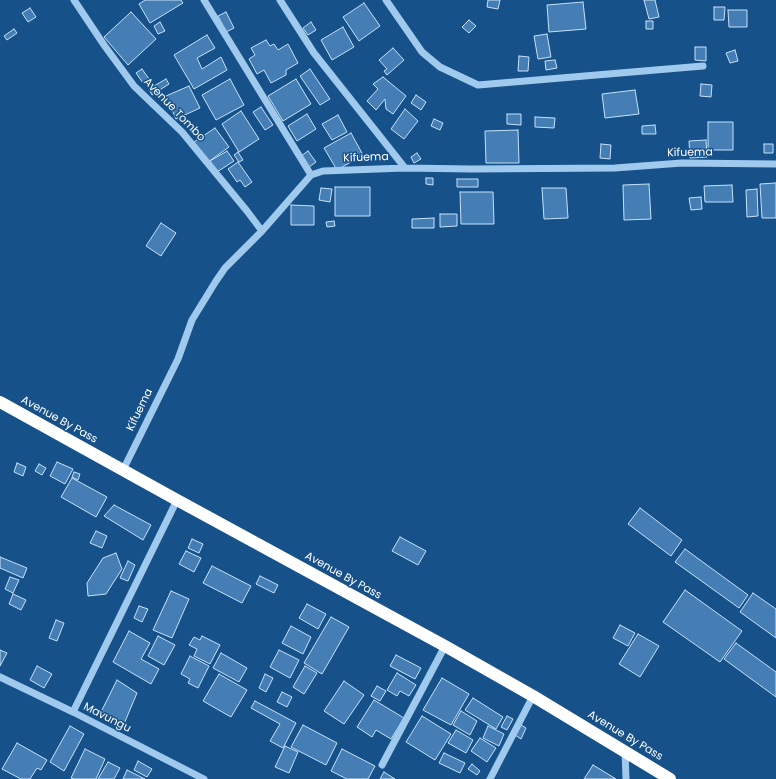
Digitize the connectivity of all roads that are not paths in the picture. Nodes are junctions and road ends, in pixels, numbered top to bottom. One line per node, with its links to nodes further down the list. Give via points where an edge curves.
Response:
1 (74, 0): 9 (street, Avenue Tombo, via 134,86 182,132)
2 (204, 0): 8 (street)
3 (280, 0): 7 (street, via 314,52)
4 (386, 0): 5 (street, via 422,52 440,67 478,85)
5 (703, 66)
6 (776, 164): 7 (street, Kifuema, via 682,163 615,168 471,170)
7 (405, 168): 8 (street, Kifuema, via 323,171)
8 (311, 175): 9 (street, Kifuema)
9 (262, 232): 11 (street, Kifuema, via 226,268 192,320 178,359)
10 (0, 402): 11 (highway, Avenue By Pass)
11 (123, 470): 12 (highway, Avenue By Pass)
12 (177, 500): 13 (highway, Avenue By Pass); 16 (street)
13 (445, 646): 15 (highway, Avenue By Pass); 18 (street)
14 (0, 677): 16 (street, Mavungu)
15 (533, 696): 17 (highway, Avenue By Pass); 20 (street)
16 (73, 712): 19 (street, Mavungu)
17 (625, 751): 21 (street); 22 (highway, Avenue By Pass)
18 (382, 765)
19 (204, 779)
20 (490, 779)
21 (626, 779)
22 (670, 779)

